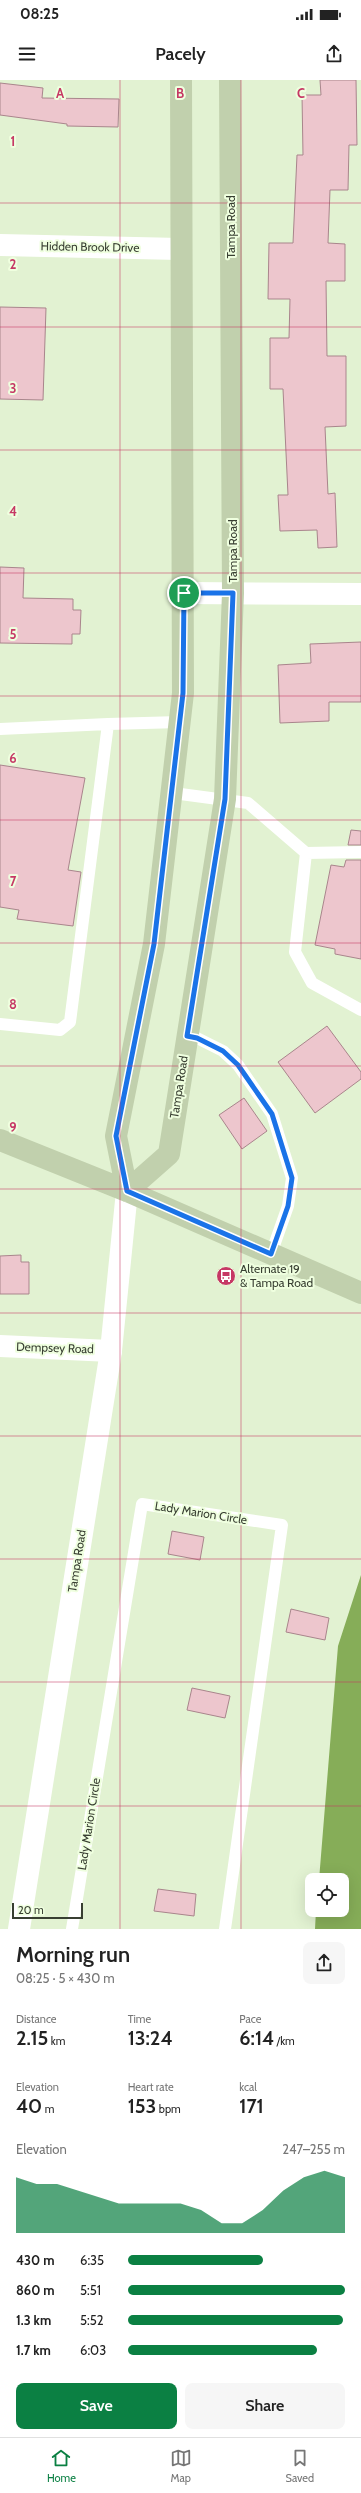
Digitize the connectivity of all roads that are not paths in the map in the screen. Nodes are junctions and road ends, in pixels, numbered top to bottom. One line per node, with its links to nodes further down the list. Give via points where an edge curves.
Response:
1 (181, 80): 4 (main road, Tampa Road)
2 (230, 80): 6 (main road, Tampa Road)
3 (0, 245): 4 (street, Hidden Brook Drive)
4 (180, 249): 5 (main road, Tampa Road)
5 (184, 593): 6 (street); 8 (main road, Tampa Road, via 183,693)
6 (233, 593): 7 (street); 12 (main road, Tampa Road)
7 (361, 594)
8 (180, 722): 9 (lane); 11 (main road, Tampa Road)
9 (108, 724): 10 (lane); 16 (lane, via 70,1022 60,1030)
10 (0, 729)
11 (173, 793): 12 (lane); 19 (main road, Tampa Road, via 154,944 116,1136)
12 (225, 799): 14 (lane, via 248,803); 17 (main road, Tampa Road)
13 (361, 852): 14 (lane)
14 (306, 853): 15 (lane, via 295,952 312,983)
15 (361, 1010)
16 (0, 1024)
17 (187, 1036): 19 (main road, Tampa Road, via 169,1154); 20 (lane, via 223,1051 238,1065 272,1114 292,1178 288,1206)
18 (0, 1140): 19 (main road)
19 (127, 1191): 20 (main road); 23 (street, Tampa Road)
20 (271, 1254): 21 (main road)
21 (361, 1293)
22 (0, 1346): 23 (street, Dempsey Road)
23 (111, 1350): 24 (street, Tampa Road)
24 (19, 1929)
25 (72, 1929): 26 (lane, Lady Marion Circle, via 142,1504 282,1525)
26 (225, 1929)

